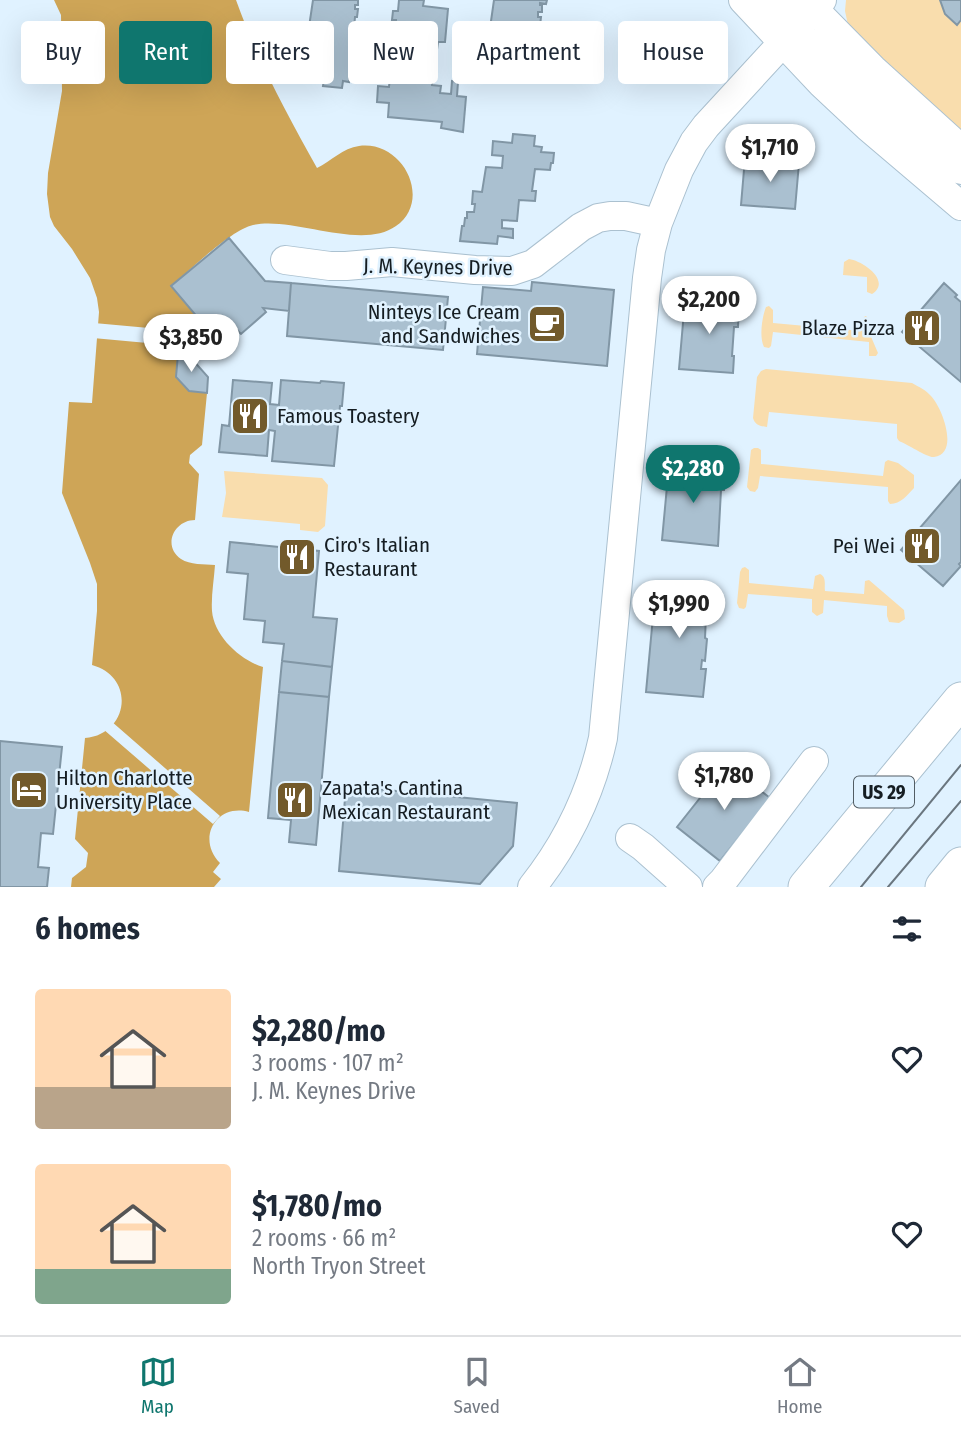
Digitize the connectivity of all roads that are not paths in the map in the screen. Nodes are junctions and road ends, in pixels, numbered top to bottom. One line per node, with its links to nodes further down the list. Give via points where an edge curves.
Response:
1 (743, 0): 4 (street)
2 (773, 0): 3 (street, via 804,14)
3 (814, 3): 4 (street); 5 (street, via 873,69)
4 (782, 43): 6 (street, via 794,39 814,45 878,107); 7 (street, via 868,127); 8 (street, via 694,142)
5 (961, 149)
6 (961, 170)
7 (961, 206)
8 (658, 223): 9 (street, J. M. Keynes Drive, via 626,216 598,218 533,264 512,271); 14 (street, via 647,278 603,738 576,819)
9 (285, 260)
10 (961, 700): 17 (main road, US 29)
11 (814, 761): 16 (street)
12 (630, 838): 15 (street)
13 (961, 865): 18 (main road)
14 (532, 887)
15 (688, 887)
16 (716, 887)
17 (806, 887)
18 (943, 887)

